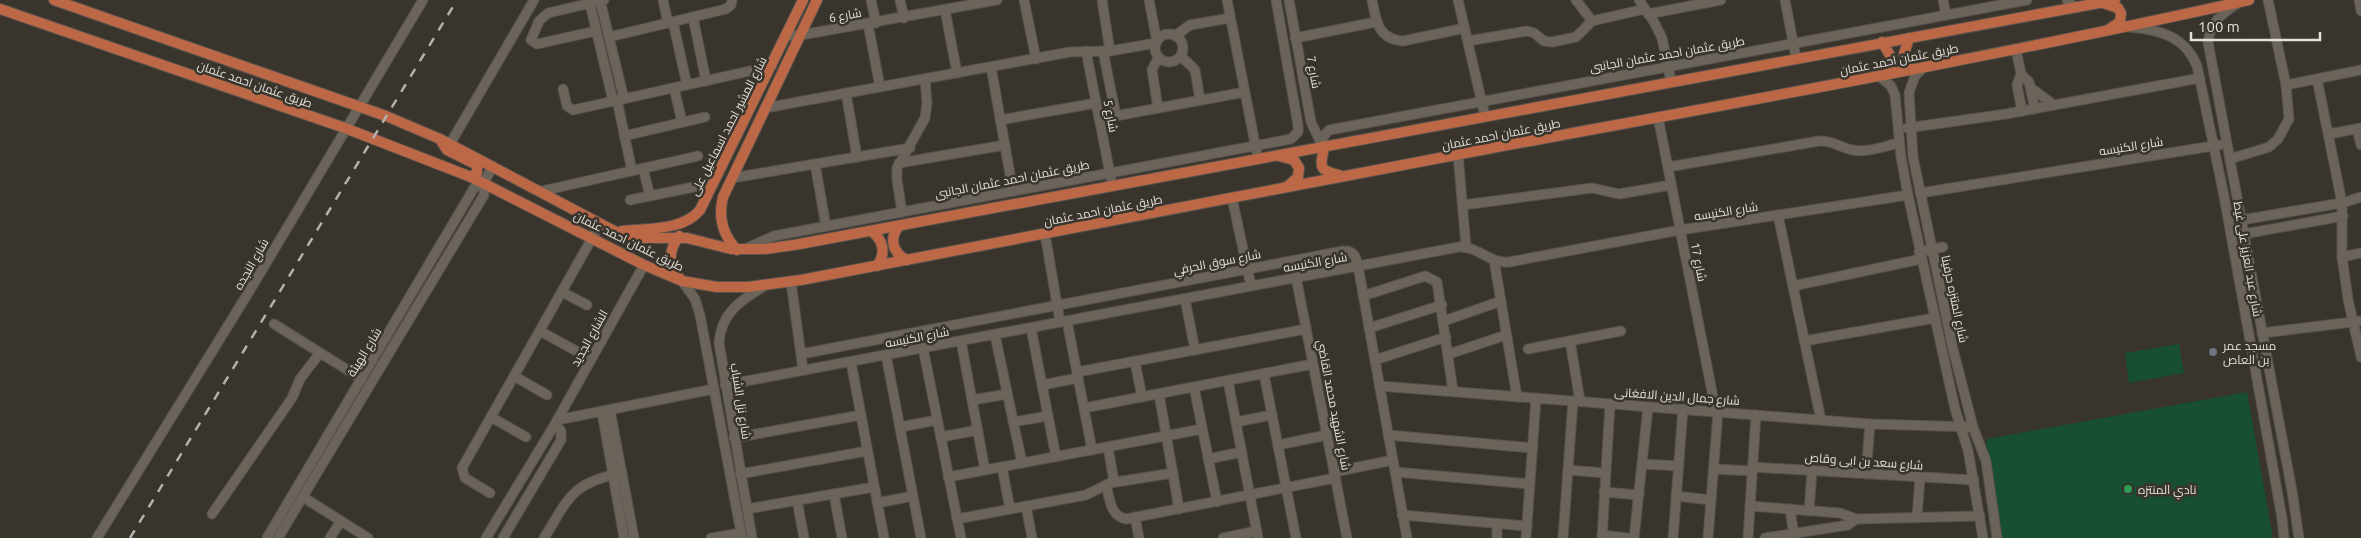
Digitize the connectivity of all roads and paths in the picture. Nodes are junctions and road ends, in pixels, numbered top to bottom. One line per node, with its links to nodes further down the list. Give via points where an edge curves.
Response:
1 (54, 0): 101 (main road, طريق عثمان احمد عثمان)
2 (423, 0): 101 (street, شارع النجده)
3 (534, 0): 41 (street)
4 (601, 0): 32 (street); 55 (street)
5 (662, 0): 48 (street)
6 (732, 0): 43 (street, via 726,9)
7 (802, 0): 56 (main road, شارع المشير احمد اسماعيل على)
8 (817, 0): 57 (main road, شارع المشير احمد اسماعيل على)
9 (872, 0): 50 (street)
10 (900, 0): 44 (street)
11 (997, 0): 33 (street, شارع 6)
12 (1024, 0): 69 (street)
13 (1102, 0): 67 (street)
14 (1149, 0): 63 (street)
15 (1227, 0): 45 (street)
16 (1276, 0): 121 (street, شارع 7, via 1299,128)
17 (1289, 0): 59 (street, شارع 7)
18 (1372, 0): 49 (street)
19 (1458, 0): 52 (street)
20 (1576, 0): 46 (street)
21 (1639, 0): 39 (street)
22 (1721, 0): 30 (street)
23 (1785, 0): 64 (street)
24 (1943, 0): 42 (street)
25 (2027, 0): 42 (street, طريق عثمان احمد عثمان الجانبى)
26 (2115, 0): 34 (main road, طريق عثمان احمد عثمان)
27 (2198, 0): 38 (main road)
28 (2268, 0): 88 (street)
29 (2359, 0): 40 (street)
30 (1710, 1): 39 (street)
31 (2244, 1): 38 (main road, طريق عثمان احمد عثمان); 123 (street, شارع عبد العزيز على غيط, via 2216,20 2209,36)
32 (589, 2): 47 (street, via 548,14); 53 (street)
33 (978, 2): 37 (street, شارع 6)
34 (2102, 2): 35 (main road, طريق عثمان احمد عثمان); 54 (main road, via 2118,8 2121,13 2120,22)
35 (2076, 4): 60 (main road, طريق عثمان احمد عثمان)
36 (0, 9): 114 (main road, طريق عثمان احمد عثمان)
37 (944, 10): 44 (street, شارع 6); 78 (street)
38 (2204, 10): 51 (main road, طريق عثمان احمد عثمان)
39 (1647, 11): 46 (street); 73 (street, via 1662,38)
40 (2361, 11)
41 (526, 14): 47 (street); 124 (street)
42 (1946, 15): 64 (street, طريق عثمان احمد عثمان الجانبى)
43 (692, 17): 48 (street); 85 (street)
44 (904, 18): 50 (street, شارع 6)
45 (1230, 18): 58 (street, via 1190,25); 93 (street)
46 (1592, 20): 61 (street, via 1576,37 1552,42 1527,31)
47 (539, 21): 53 (street, via 531,38 536,44)
48 (670, 22): 55 (street); 87 (street)
49 (1376, 22): 52 (street, via 1383,34 1403,41); 59 (street)
50 (872, 23): 57 (street, شارع 6); 89 (street)
51 (2130, 27): 54 (main road, طريق عثمان احمد عثمان); 82 (street, شارع عبد العزيز على غيط, via 2160,32 2177,39 2193,57)
52 (1465, 28): 61 (street)
53 (596, 31): 96 (street)
54 (2106, 32): 65 (main road, طريق عثمان احمد عثمان)
55 (609, 36): 96 (street)
56 (786, 36): 57 (street, شارع 6); 72 (main road, شارع المشير احمد اسماعيل على)
57 (801, 36): 102 (main road, شارع المشير احمد اسماعيل على)
58 (1175, 36): 63 (street, via 1163,36); 68 (street, via 1182,44)
59 (1295, 38): 128 (street, شارع 7, via 1311,122)
60 (1909, 38): 62 (main road, طريق عثمان احمد عثمان); 76 (main road, via 1904,54)
61 (1468, 41): 98 (street)
62 (1882, 42): 71 (main road, طريق عثمان احمد عثمان); 79 (main road, via 1891,57)
63 (1156, 43): 67 (street); 70 (street)
64 (1793, 43): 71 (street); 73 (street, طريق عثمان احمد عثمان الجانبى)
65 (2016, 50): 75 (main road, طريق عثمان احمد عثمان); 80 (street)
66 (1086, 51): 67 (street); 69 (street); 99 (street, شارع 5)
67 (1106, 51): 107 (street)
68 (1181, 56): 70 (street, via 1172,62); 97 (street, via 1195,70)
69 (1036, 58): 74 (street)
70 (1158, 58): 103 (street, via 1152,70)
71 (1796, 58): 86 (main road, طريق عثمان احمد عثمان)
72 (772, 66): 85 (street); 148 (main road, شارع المشير احمد اسماعيل على)
73 (1668, 66): 86 (street); 98 (street, طريق عثمان احمد عثمان الجانبى)
74 (991, 67): 78 (street); 112 (street)
75 (1924, 68): 76 (main road, طريق عثمان احمد عثمان); 115 (street, شارع المتنزه حرفينا, via 1910,87)
76 (1910, 70): 79 (main road, طريق عثمان احمد عثمان)
77 (2361, 70): 83 (street)
78 (958, 73): 84 (street)
79 (1890, 74): 81 (main road, طريق عثمان احمد عثمان)
80 (2021, 74): 91 (street); 94 (street, via 2017,82)
81 (1879, 76): 110 (main road, طريق عثمان احمد عثمان); 116 (street, شارع المتنزه حرفينا, via 1893,90)
82 (2200, 78): 100 (street); 129 (street, شارع عبد العزيز على غيط)
83 (2317, 78): 88 (street); 118 (street)
84 (925, 79): 89 (street); 130 (street, via 927,111)
85 (706, 81): 87 (street)
86 (1671, 82): 108 (main road, طريق عثمان احمد عثمان)
87 (687, 85): 90 (street)
88 (2286, 85): 136 (street, via 2289,119 2278,139 2269,147)
89 (880, 87): 95 (street)
90 (674, 88): 96 (street); 113 (street)
91 (2031, 88): 100 (street); 104 (street)
92 (563, 89): 96 (street, via 567,106 571,109)
93 (1245, 92): 97 (street); 127 (street)
94 (2018, 92): 105 (street); 106 (street)
95 (846, 93): 102 (street); 134 (street)
96 (618, 100): 119 (street)
97 (1200, 100): 103 (street)
98 (1482, 100): 108 (street); 128 (street, طريق عثمان احمد عثمان الجانبى, via 1329,130 1323,138)
99 (1096, 103): 111 (street, شارع 5); 112 (street)
100 (2054, 105): 104 (street)
101 (358, 108): 114 (street, شارع النجده); 120 (main road, طريق عثمان احمد عثمان)
102 (766, 108): 146 (main road, شارع المشير احمد اسماعيل على)
103 (1158, 108): 107 (street)
104 (2035, 109): 105 (street)
105 (2022, 111): 106 (street)
106 (2006, 114): 115 (street)
107 (1116, 116): 111 (street)
108 (1485, 116): 128 (main road, طريق عثمان احمد عثمان)
109 (705, 117): 113 (street)
110 (1658, 117): 131 (main road, طريق عثمان احمد عثمان); 140 (street, شارع 17)
111 (1099, 119): 143 (street, شارع 5)
112 (1000, 120): 125 (street)
113 (682, 122): 119 (street)
114 (345, 128): 145 (main road, طريق عثمان احمد عثمان); 354 (street, شارع النجده, via 250,290)
115 (1911, 128): 116 (street); 154 (street, شارع المتنزه حرفينا)
116 (1900, 129): 122 (street, شارع المتنزه حرفينا)
117 (2359, 129): 118 (street); 126 (street)
118 (2329, 134): 160 (street)
119 (624, 136): 142 (street)
120 (440, 139): 124 (main road, طريق عثمان احمد عثمان); 145 (main road, via 446,150 477,165 477,173)
121 (1288, 140): 127 (street, طريق عثمان احمد عثمان الجانبى)
122 (1899, 143): 140 (street, via 1860,151 1819,141); 155 (street, شارع المتنزه حرفينا)
123 (2227, 143): 129 (street, شارع الكنيسه); 136 (street, شارع عبد العزيز على غيط)
124 (450, 144): 139 (main road, طريق عثمان احمد عثمان)
125 (1005, 145): 137 (street); 153 (street)
126 (2361, 145)
127 (1256, 146): 135 (street); 143 (street, طريق عثمان احمد عثمان الجانبى)
128 (1323, 146): 132 (main road, طريق عثمان احمد عثمان); 144 (main road, via 1321,167 1329,173)
129 (2214, 146): 154 (street, شارع الكنيسه); 239 (street, شارع عبد العزيز على غيط)
130 (910, 148): 134 (street); 137 (street)
131 (1458, 154): 144 (main road, طريق عثمان احمد عثمان); 161 (street)
132 (1278, 155): 135 (main road, طريق عثمان احمد عثمان); 151 (main road, via 1294,160 1299,168 1298,177)
133 (698, 156): 141 (street)
134 (857, 157): 138 (street)
135 (1258, 159): 150 (main road, طريق عثمان احمد عثمان)
136 (2230, 159): 165 (street, شارع عبد العزيز على غيط)
137 (900, 163): 162 (street, via 897,180)
138 (815, 164): 146 (street); 167 (street)
139 (493, 166): 147 (street, شارع الهيئة); 152 (main road, طريق عثمان احمد عثمان)
140 (1668, 167): 149 (street, شارع 17)
141 (643, 168): 142 (street); 156 (street)
142 (632, 171): 152 (street)
143 (1110, 173): 150 (street, شارع 5); 153 (street, طريق عثمان احمد عثمان الجانبى)
144 (1343, 176): 151 (main road, طريق عثمان احمد عثمان)
145 (472, 177): 147 (main road, طريق عثمان احمد عثمان)
146 (732, 178): 179 (main road, شارع المشير احمد اسماعيل على, via 721,205 721,220 725,233)
147 (484, 182): 175 (main road, طريق عثمان احمد عثمان); 236 (street, شارع الهيئة, via 474,188); 255 (street, شارع الهيئة, via 484,195)
148 (713, 183): 156 (street); 171 (main road, شارع المشير احمد اسماعيل على, via 700,210 688,221)
149 (1671, 185): 161 (street, via 1618,194 1592,188); 169 (street, شارع 17)
150 (1113, 186): 168 (main road, طريق عثمان احمد عثمان)
151 (1287, 187): 158 (main road, طريق عثمان احمد عثمان)
152 (542, 191): 166 (main road, طريق عثمان احمد عثمان)
153 (1013, 191): 162 (street, طريق عثمان احمد عثمان الجانبى)
154 (1920, 193): 178 (street, شارع المتنزه حرفينا)
155 (1908, 195): 163 (street, شارع الكنيسه); 181 (street, شارع المتنزه حرفينا)
156 (650, 196): 159 (street)
157 (2361, 196): 160 (street)
158 (1232, 198): 172 (main road, طريق عثمان احمد عثمان); 188 (street)
159 (630, 200)
160 (2342, 203): 164 (street); 165 (street)
161 (1462, 205): 176 (street)
162 (902, 212): 167 (street, طريق عثمان احمد عثمان الجانبى)
163 (1778, 215): 169 (street, شارع الكنيسه); 193 (street)
164 (2343, 216): 173 (street); 182 (street)
165 (2241, 220): 173 (street, شارع عبد العزيز على غيط)
166 (600, 224): 171 (main road, طريق عثمان احمد عثمان); 175 (street)
167 (826, 226): 179 (street, طريق عثمان احمد عثمان الجانبى, via 774,236)
168 (899, 226): 170 (main road, طريق عثمان احمد عثمان); 183 (main road, via 894,234 894,248)
169 (1680, 230): 184 (street, شارع الكنيسه, via 1509,262); 261 (street, شارع 17)
170 (871, 231): 179 (main road, طريق عثمان احمد عثمان, via 784,247); 186 (main road, via 883,247)
171 (616, 232): 174 (main road, طريق عثمان احمد عثمان, via 641,238)
172 (1045, 234): 183 (main road, طريق عثمان احمد عثمان); 200 (street)
173 (2244, 234): 212 (street, شارع عبد العزيز على غيط)
174 (679, 236): 179 (main road, طريق عثمان احمد عثمان); 190 (main road, via 670,259)
175 (593, 237): 185 (main road, طريق عثمان احمد عثمان); 195 (street)
176 (1466, 247): 184 (street, شارع الكنيسه); 187 (street, شارع الكنيسه)
177 (1943, 247): 178 (street)
178 (1932, 249): 181 (street); 274 (street, شارع المتنزه حرفينا)
179 (740, 250)
180 (2361, 253): 182 (street)
181 (1920, 255): 193 (street); 202 (street, شارع المتنزه حرفينا)
182 (2342, 257): 204 (street)
183 (907, 260): 186 (main road, طريق عثمان احمد عثمان)
184 (1494, 260): 198 (street)
185 (644, 264): 190 (main road, طريق عثمان احمد عثمان); 269 (street, الشارع الجديد)
186 (877, 266): 191 (main road, طريق عثمان احمد عثمان)
187 (1358, 266): 188 (street, شارع سوق الحرفي, via 1355,256 1346,251); 189 (street, شارع الكنيسه); 196 (street)
188 (1247, 269): 192 (street); 200 (street, شارع سوق الحرفي)
189 (1296, 277): 192 (street, شارع الكنيسه); 209 (street, شارع الشهيد محمد القاضي)
190 (682, 281): 194 (main road, طريق عثمان احمد عثمان, via 717,287); 244 (street, شارع نزل الشباب, via 698,307)
191 (791, 282): 194 (main road, طريق عثمان احمد عثمان); 224 (street)
192 (1251, 286): 197 (street, شارع الكنيسه)
193 (1793, 286): 218 (street)
194 (763, 287): 240 (street, شارع نزل الشباب, via 737,303 722,326 719,343)
195 (562, 292): 199 (street); 210 (street)
196 (1364, 296): 201 (street, via 1425,276 1438,282); 208 (street)
197 (1185, 299): 205 (street, شارع الكنيسه); 221 (street)
198 (1501, 301): 203 (street); 214 (street)
199 (587, 305)
200 (1057, 305): 205 (street); 224 (street, شارع سوق الحرفي)
201 (1442, 305): 203 (street); 208 (street)
202 (1935, 318): 218 (street); 275 (street, شارع المتنزه حرفينا)
203 (1444, 321): 215 (street)
204 (2357, 321): 212 (street); 227 (street)
205 (1064, 322): 207 (street, شارع الكنيسه); 234 (street)
206 (274, 324): 222 (street)
207 (1031, 328): 213 (street, شارع الكنيسه); 241 (street)
208 (1369, 328): 228 (street)
209 (1306, 329): 221 (street); 231 (street, شارع الشهيد محمد القاضي)
210 (540, 331): 223 (street); 235 (street)
211 (1621, 331): 217 (street)
212 (2262, 333): 237 (street, شارع عبد العزيز على غيط)
213 (995, 334): 216 (street, شارع الكنيسه); 246 (street)
214 (1506, 335): 225 (street); 249 (street)
215 (1446, 337): 225 (street); 228 (street)
216 (961, 341): 219 (street, شارع الكنيسه); 253 (street)
217 (1570, 341): 220 (street); 254 (street)
218 (1804, 341): 268 (street)
219 (923, 348): 226 (street, شارع الكنيسه); 267 (street)
220 (1528, 349)
221 (1195, 350): 230 (street)
222 (320, 353): 236 (street); 336 (street)
223 (580, 353)
224 (801, 354): 232 (street)
225 (1449, 354): 245 (street)
226 (886, 355): 229 (street, شارع الكنيسه); 273 (street)
227 (2361, 357)
228 (1375, 360): 242 (street)
229 (851, 362): 232 (street, شارع الكنيسه); 262 (street)
230 (1135, 362): 234 (street); 250 (street)
231 (1313, 364): 233 (street); 278 (street, شارع الشهيد محمد القاضي)
232 (803, 370): 240 (street, شارع الكنيسه)
233 (1264, 374): 238 (street); 263 (street)
234 (1078, 375): 241 (street); 258 (street)
235 (514, 376): 248 (street); 266 (street)
236 (362, 379): 251 (street, شارع الهيئة)
237 (2271, 379): 239 (street); 347 (street, شارع عبد العزيز على غيط)
238 (1228, 380): 243 (street); 271 (street)
239 (2257, 382): 348 (street, شارع عبد العزيز على غيط)
240 (725, 385): 283 (street, شارع نزل الشباب)
241 (1042, 385): 265 (street)
242 (1380, 386): 245 (street, شارع جمال الدين الافغانى); 279 (street)
243 (1194, 387): 247 (street); 277 (street)
244 (714, 389): 260 (street); 351 (street, شارع نزل الشباب)
245 (1453, 391): 249 (street, شارع جمال الدين الافغانى)
246 (1008, 394): 253 (street); 270 (street)
247 (1159, 394): 250 (street); 280 (street)
248 (547, 395)
249 (1517, 396): 252 (street, شارع جمال الدين الافغانى)
250 (1142, 397): 258 (street)
251 (350, 398): 255 (street); 284 (street, شارع الهيئة)
252 (1536, 398): 254 (street, شارع جمال الدين الافغانى); 287 (street)
253 (972, 400): 276 (street)
254 (1576, 401): 256 (street, شارع جمال الدين الافغانى); 301 (street)
255 (359, 403): 284 (street, شارع الهيئة)
256 (1610, 404): 257 (street, شارع جمال الدين الافغانى); 307 (street)
257 (1648, 407): 259 (street, شارع جمال الدين الافغانى); 295 (street)
258 (1084, 408): 288 (street)
259 (1683, 409): 261 (street, شارع جمال الدين الافغانى); 296 (street)
260 (606, 411): 269 (street); 305 (street)
261 (1717, 412): 264 (street, شارع جمال الدين الافغانى); 298 (street, شارع 17)
262 (860, 415): 283 (street); 289 (street)
263 (1272, 415): 271 (street); 285 (street)
264 (1756, 415): 268 (street, شارع جمال الدين الافغانى); 299 (street)
265 (1048, 416): 270 (street); 291 (street)
266 (491, 417): 281 (street); 318 (street, via 462,470 465,478)
267 (937, 420): 273 (street); 282 (street)
268 (1821, 420): 272 (street, شارع جمال الدين الافغانى)
269 (556, 422): 359 (street, الشارع الجديد); 360 (street, via 561,440)
270 (1013, 422): 294 (street)
271 (1236, 422): 290 (street)
272 (1870, 424): 275 (street, شارع جمال الدين الافغانى); 308 (street)
273 (900, 427): 322 (street)
274 (1973, 427): 275 (street, شارع جمال الدين الافغانى); 389 (street, شارع المتنزه حرفينا, via 1986,462)
275 (1961, 428): 312 (street, شارع المتنزه حرفينا)
276 (978, 430): 282 (street); 300 (street)
277 (1202, 430): 280 (street); 292 (street)
278 (1327, 435): 285 (street); 309 (street, شارع الشهيد محمد القاضي)
279 (1388, 435): 287 (street); 293 (street)
280 (1166, 436): 286 (street); 303 (street)
281 (526, 437)
282 (941, 437): 310 (street)
283 (734, 438): 306 (street, شارع نزل الشباب)
284 (330, 442): 324 (street, شارع الهيئة); 355 (street, شارع الهيئة)
285 (1278, 445): 316 (street)
286 (1108, 447): 288 (street); 313 (street)
287 (1533, 448): 314 (street)
288 (1092, 450): 291 (street)
289 (867, 451): 306 (street); 315 (street)
290 (1242, 452): 292 (street); 320 (street)
291 (1056, 457): 294 (street)
292 (1208, 459): 327 (street)
293 (1393, 460): 304 (street); 309 (street)
294 (1022, 463): 297 (street)
295 (1642, 464): 296 (street); 321 (street)
296 (1678, 466): 323 (street)
297 (1002, 467): 300 (street); 332 (street)
298 (1714, 468): 299 (street, شارع سعد بن ابى وقاص); 326 (street, شارع 17)
299 (1752, 469): 302 (street, شارع سعد بن ابى وقاص); 330 (street)
300 (985, 470): 310 (street)
301 (1568, 470): 307 (street); 381 (street)
302 (1812, 470): 308 (street, شارع سعد بن ابى وقاص); 335 (street)
303 (1173, 472): 313 (street); 333 (street)
304 (1395, 472): 314 (street); 337 (street)
305 (617, 473): 345 (street, via 594,478 580,486); 363 (street); 364 (street)
306 (740, 474): 331 (street, شارع نزل الشباب)
307 (1605, 474): 317 (street)
308 (1866, 474): 311 (street, شارع سعد بن ابى وقاص)
309 (1335, 475): 316 (street); 376 (street, شارع الشهيد محمد القاضي)
310 (948, 477): 341 (street)
311 (1920, 478): 312 (street, شارع سعد بن ابى وقاص); 340 (street)
312 (1974, 480): 338 (street, شارع المتنزه حرفينا)
313 (1110, 483): 329 (street, via 1086,495); 339 (street, via 1116,515 1126,519)
314 (1530, 484): 346 (street)
315 (874, 487): 319 (street); 328 (street)
316 (1286, 488): 320 (street); 375 (street)
317 (1604, 492): 321 (street); 352 (street)
318 (490, 493)
319 (834, 494): 325 (street); 368 (street)
320 (1250, 495): 327 (street); 349 (street)
321 (1639, 495): 383 (street)
322 (913, 496): 328 (street); 370 (street)
323 (1676, 496): 326 (street); 384 (street)
324 (303, 497): 343 (street); 356 (street, شارع الهيئة)
325 (797, 500): 331 (street); 367 (street)
326 (1711, 500): 385 (street, شارع 17)
327 (1217, 502): 333 (street)
328 (877, 503): 369 (street)
329 (1026, 506): 332 (street); 372 (street)
330 (1750, 506): 334 (street); 386 (street)
331 (747, 509): 366 (street, شارع نزل الشباب)
332 (1010, 509): 341 (street)
333 (1180, 509): 339 (street)
334 (1790, 509): 335 (street); 350 (street)
335 (1809, 511): 342 (street, via 1845,514)
336 (212, 514)
337 (1402, 515): 344 (street); 377 (street)
338 (1980, 516): 340 (street); 388 (street, شارع المتنزه حرفينا)
339 (1135, 517): 373 (street)
340 (1917, 518): 342 (street)
341 (957, 519): 371 (street)
342 (1856, 519): 350 (street, via 1848,525)
343 (341, 521): 357 (street); 358 (street)
344 (1498, 523): 346 (street); 378 (street)
345 (552, 526): 361 (street); 362 (street)
346 (1527, 526): 379 (street)
347 (2297, 527): 348 (street); 390 (street, شارع عبد العزيز على غيط)
348 (2283, 534)
349 (1258, 535): 374 (street)
350 (1794, 535): 387 (street)
351 (741, 536): 365 (street)
352 (1602, 536): 353 (street)
353 (1617, 537): 382 (street)
354 (97, 538)
355 (267, 538)
356 (278, 538)
357 (330, 538)
358 (368, 538)
359 (486, 538)
360 (503, 538)
361 (544, 538)
362 (554, 538)
363 (624, 538)
364 (634, 538)
365 (711, 538)
366 (752, 538)
367 (804, 538)
368 (842, 538)
369 (884, 538)
370 (921, 538)
371 (961, 538)
372 (1032, 538)
373 (1139, 538)
374 (1223, 538)
375 (1296, 538)
376 (1347, 538)
377 (1407, 538)
378 (1497, 538)
379 (1526, 538): 380 (street)
380 (1533, 538)
381 (1563, 538)
382 (1628, 538)
383 (1634, 538)
384 (1673, 538)
385 (1708, 538)
386 (1748, 538)
387 (1765, 538)
388 (1983, 538)
389 (1997, 538)
390 (2299, 538)

